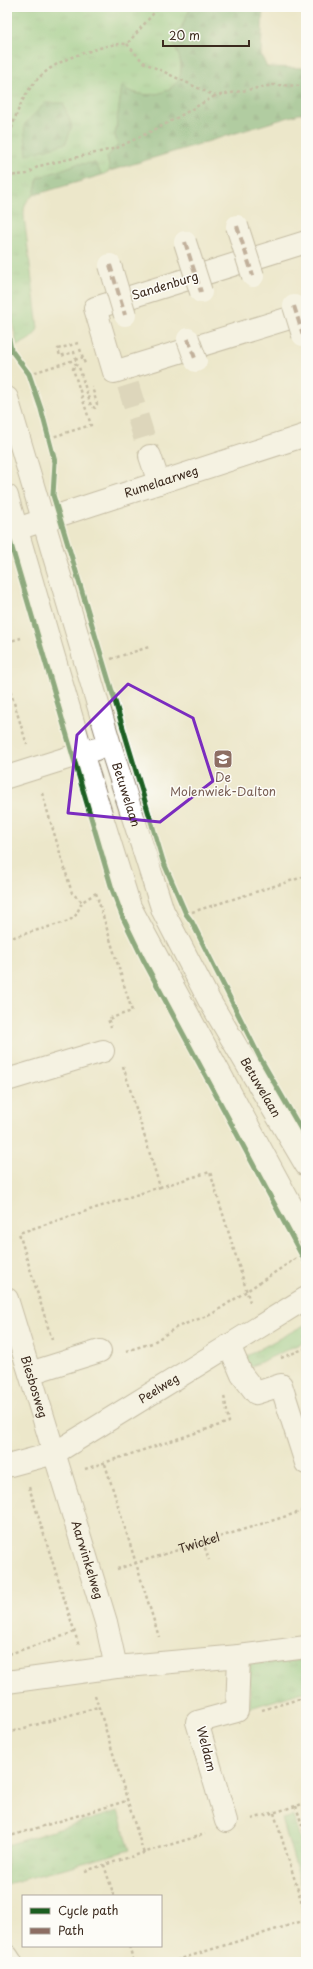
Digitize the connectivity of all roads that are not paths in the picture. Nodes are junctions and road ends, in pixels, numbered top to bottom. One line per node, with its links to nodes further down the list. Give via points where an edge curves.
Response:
1 (237, 226): 5 (street, bridge)
2 (185, 242): 6 (street, bridge)
3 (306, 242): 7 (street, Sandenburg, via 96,308 114,372 125,377)
4 (110, 265): 8 (street, bridge)
5 (253, 276)
6 (201, 292)
7 (300, 310): 9 (street, bridge)
8 (125, 315)
9 (303, 335)
10 (188, 339): 11 (street, bridge)
11 (196, 361)
12 (7, 398): 17 (street, Betuwelaan)
13 (306, 435): 15 (street, Rumelaarweg)
14 (150, 456): 15 (street)
15 (158, 483): 17 (street, Rumelaarweg)
16 (7, 496): 18 (street)
17 (43, 520): 18 (street, Rumelaarweg); 19 (street, Betuwelaan)
18 (16, 529): 20 (street)
19 (110, 745): 20 (street); 24 (street, Betuwelaan, via 163,911 209,1000)
20 (82, 754): 21 (street); 25 (street, via 130,907)
21 (7, 777)
22 (112, 1048): 23 (street)
23 (7, 1080)
24 (306, 1165)
25 (302, 1241)
26 (306, 1298): 28 (street, Peelweg)
27 (7, 1299): 30 (street, Biesbosweg)
28 (229, 1345): 31 (street, Peelweg); 32 (street, via 242,1375 256,1393 281,1385)
29 (100, 1351): 30 (street)
30 (30, 1373): 31 (street, Biesbosweg)
31 (55, 1453): 33 (street, Peelweg); 36 (street, Aarwinkelweg, via 106,1622)
32 (306, 1463)
33 (7, 1466)
34 (306, 1647): 35 (street)
35 (238, 1656): 36 (street); 38 (street, Weldam, via 237,1711 197,1722)
36 (116, 1667): 37 (street)
37 (7, 1682)
38 (226, 1821)
39 (7, 1956): 40 (street)
40 (11, 1962)

